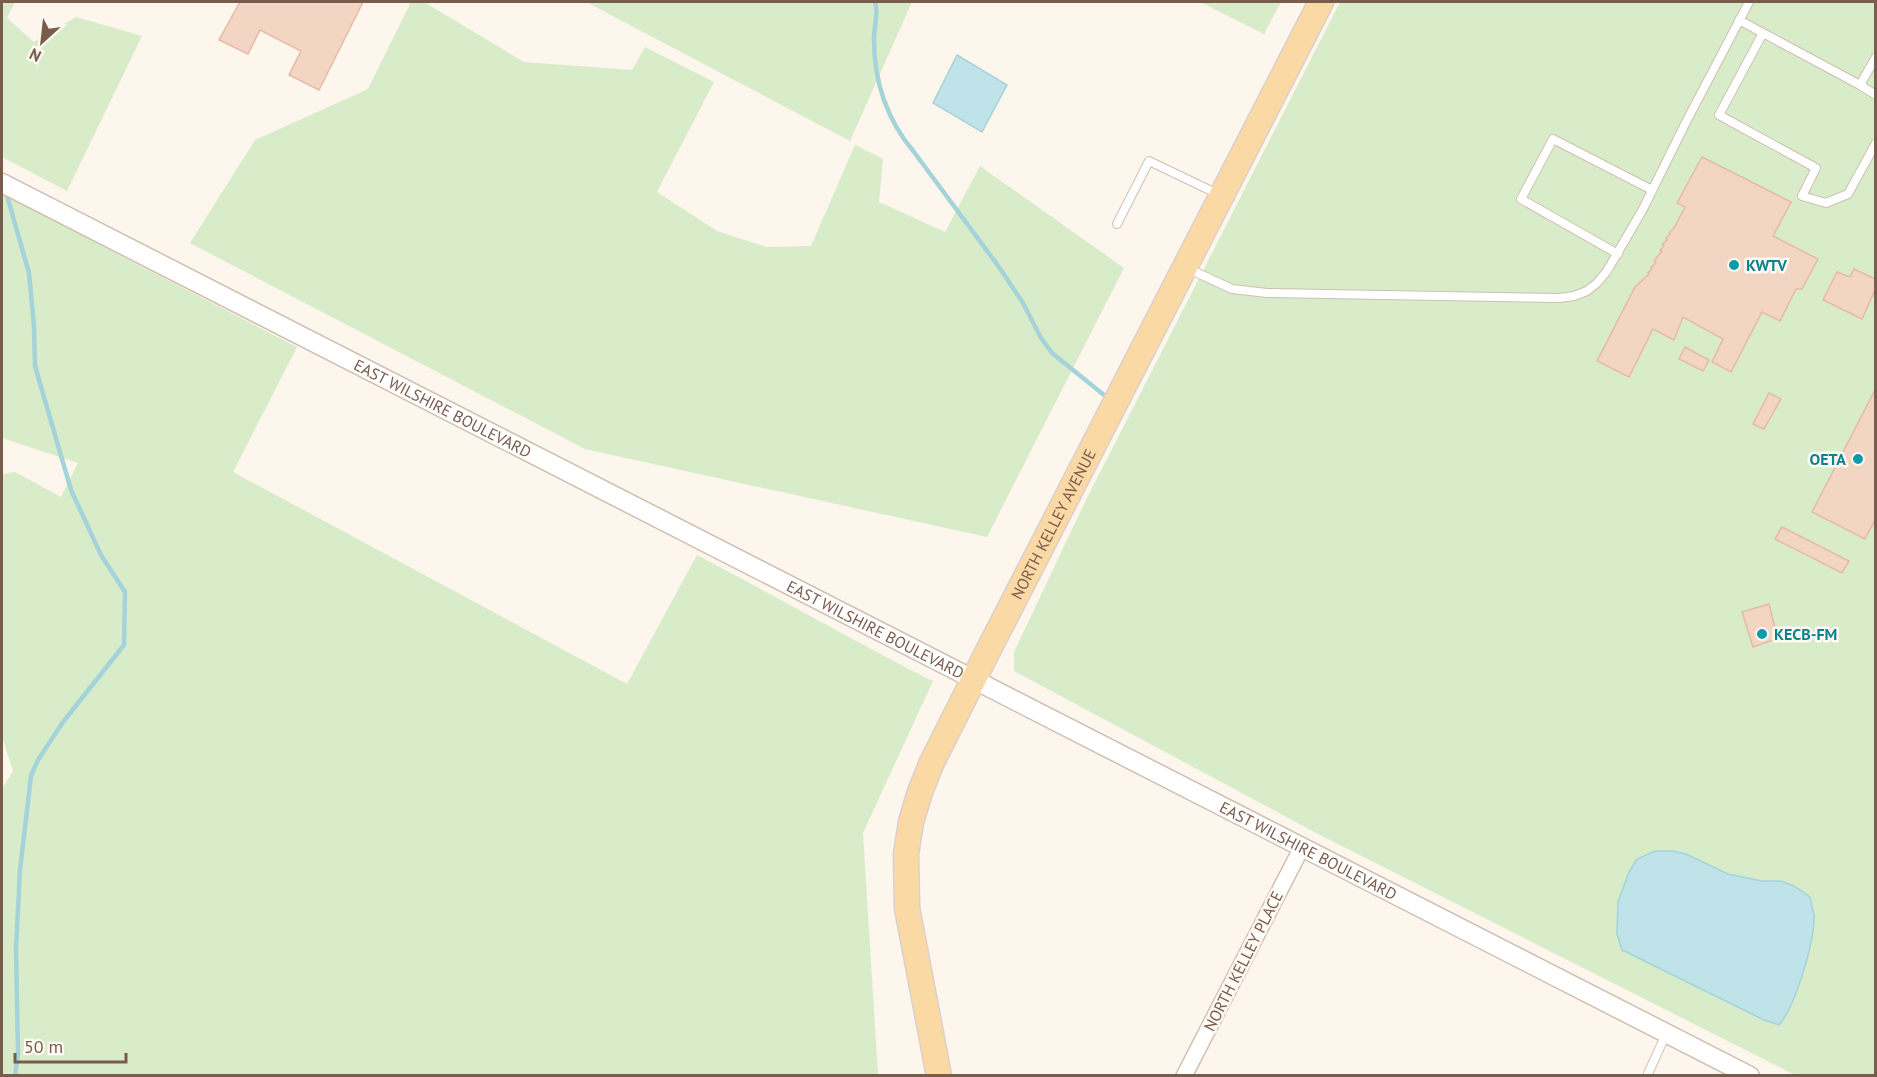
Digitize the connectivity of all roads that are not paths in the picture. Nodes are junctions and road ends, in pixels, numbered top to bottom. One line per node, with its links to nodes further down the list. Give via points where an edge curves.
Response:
1 (1321, 2): 11 (main road, NORTH KELLEY AVENUE)
2 (1749, 2): 3 (lane)
3 (1739, 20): 4 (lane); 10 (lane)
4 (1763, 33): 6 (lane); 8 (lane, via 1719,115 1816,168 1802,196 1826,203 1848,194)
5 (1875, 57): 6 (lane)
6 (1860, 85): 7 (lane)
7 (1875, 95)
8 (1875, 143)
9 (2, 183): 15 (street, EAST WILSHIRE BOULEVARD)
10 (1652, 190): 13 (lane); 13 (lane, via 1553,139 1521,199)
11 (1221, 196): 12 (lane, via 1149,160); 14 (main road, NORTH KELLEY AVENUE)
12 (1117, 224)
13 (1618, 254): 14 (lane, via 1587,291 1559,298 1267,293 1232,289)
14 (1185, 267): 15 (main road, NORTH KELLEY AVENUE)
15 (974, 680): 16 (street, EAST WILSHIRE BOULEVARD); 18 (main road, NORTH KELLEY AVENUE, via 920,792 906,854 907,908)
16 (1302, 847): 17 (street, EAST WILSHIRE BOULEVARD); 19 (street, NORTH KELLEY PLACE)
17 (1667, 1033): 20 (lane); 21 (street, EAST WILSHIRE BOULEVARD)
18 (939, 1076)
19 (1184, 1076)
20 (1647, 1076)
21 (1750, 1076)

